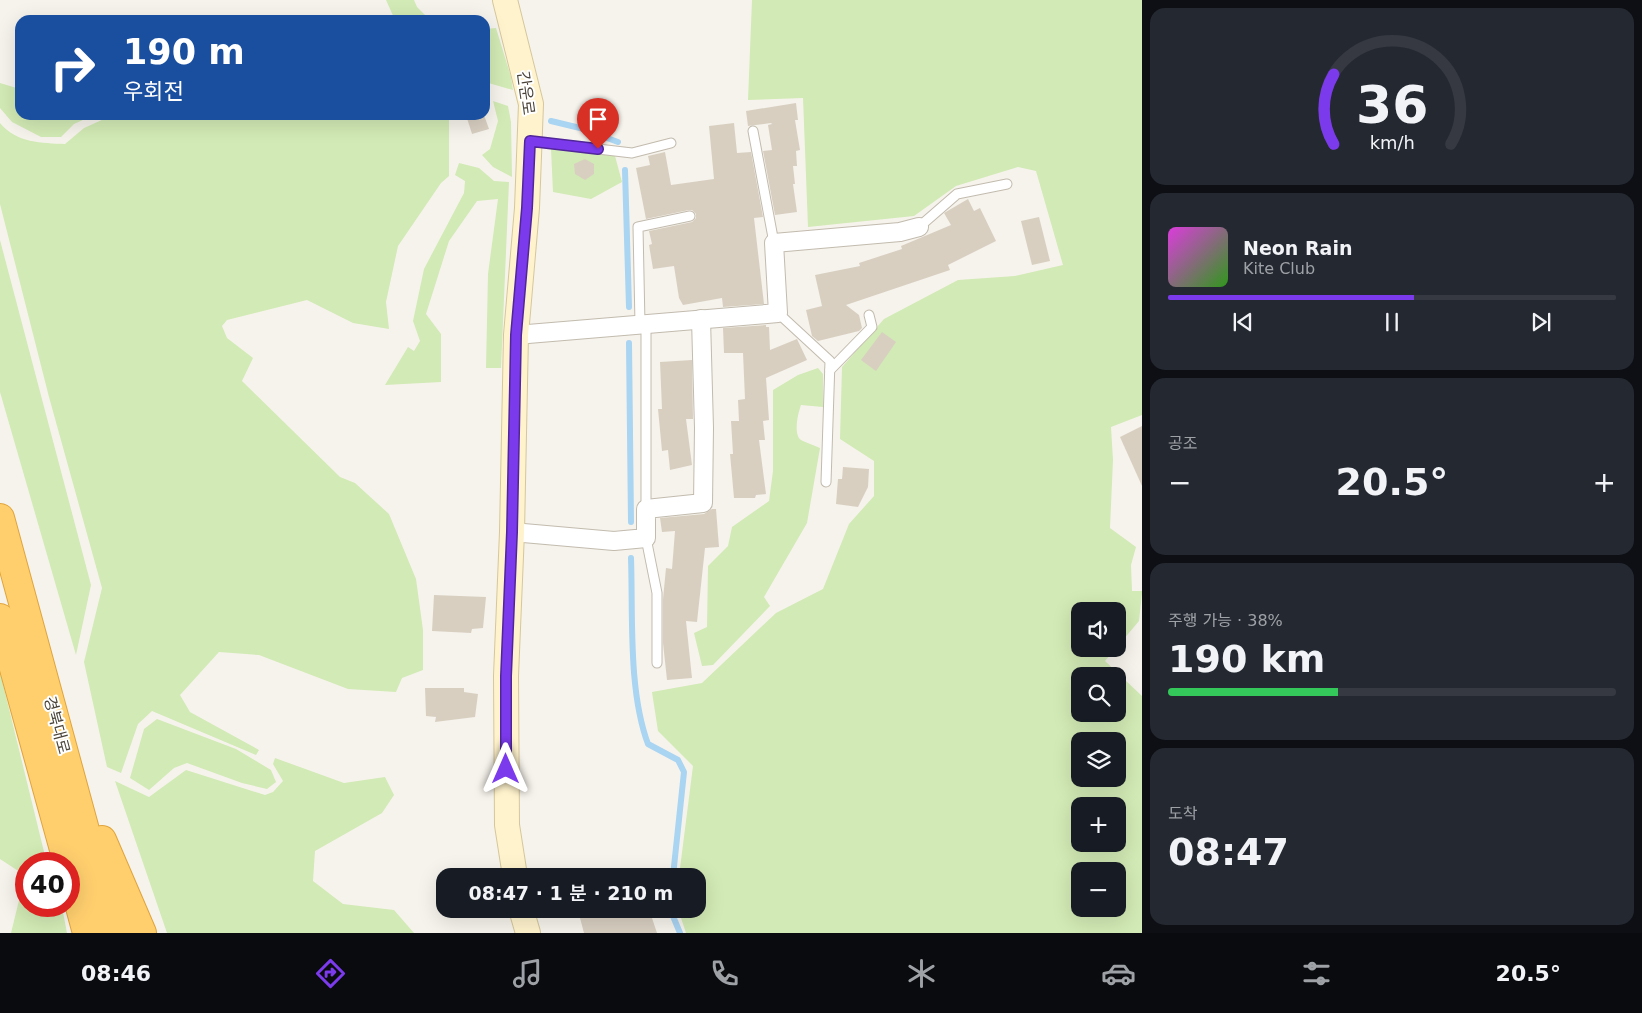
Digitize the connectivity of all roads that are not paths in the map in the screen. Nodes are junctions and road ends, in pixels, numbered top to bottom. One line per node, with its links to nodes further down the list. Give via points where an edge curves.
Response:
1 (505, 0): 3 (street, 간운로, via 531,104)
2 (752, 131): 8 (lane)
3 (530, 141): 4 (lane, via 632,153); 13 (street, 간운로)
4 (671, 143)
5 (1007, 184): 7 (lane, via 957,194)
6 (690, 216): 12 (lane, via 638,227)
7 (919, 226): 8 (street, via 900,232)
8 (774, 243): 9 (street)
9 (778, 313): 11 (street); 14 (lane, via 830,361)
10 (869, 315): 14 (lane, via 872,327)
11 (701, 319): 12 (street); 16 (street, via 703,503)
12 (643, 324): 13 (street); 16 (lane)
13 (516, 335): 18 (street, 간운로)
14 (830, 370): 15 (lane)
15 (826, 482)
16 (646, 510): 19 (street)
17 (0, 518): 22 (highway, 경북대로)
18 (512, 532): 19 (street, via 614,541); 24 (street, 간운로, via 506,676 506,825)
19 (646, 538): 21 (lane, via 657,593)
20 (0, 618): 23 (highway, 경북대로)
21 (657, 662)
22 (64, 750): 28 (highway, 경북대로); 29 (highway)
23 (64, 852)
24 (514, 868)
25 (80, 908): 27 (highway, 경북대로)
26 (524, 918): 30 (street)
27 (87, 933)
28 (113, 933)
29 (142, 933)
30 (528, 933)

